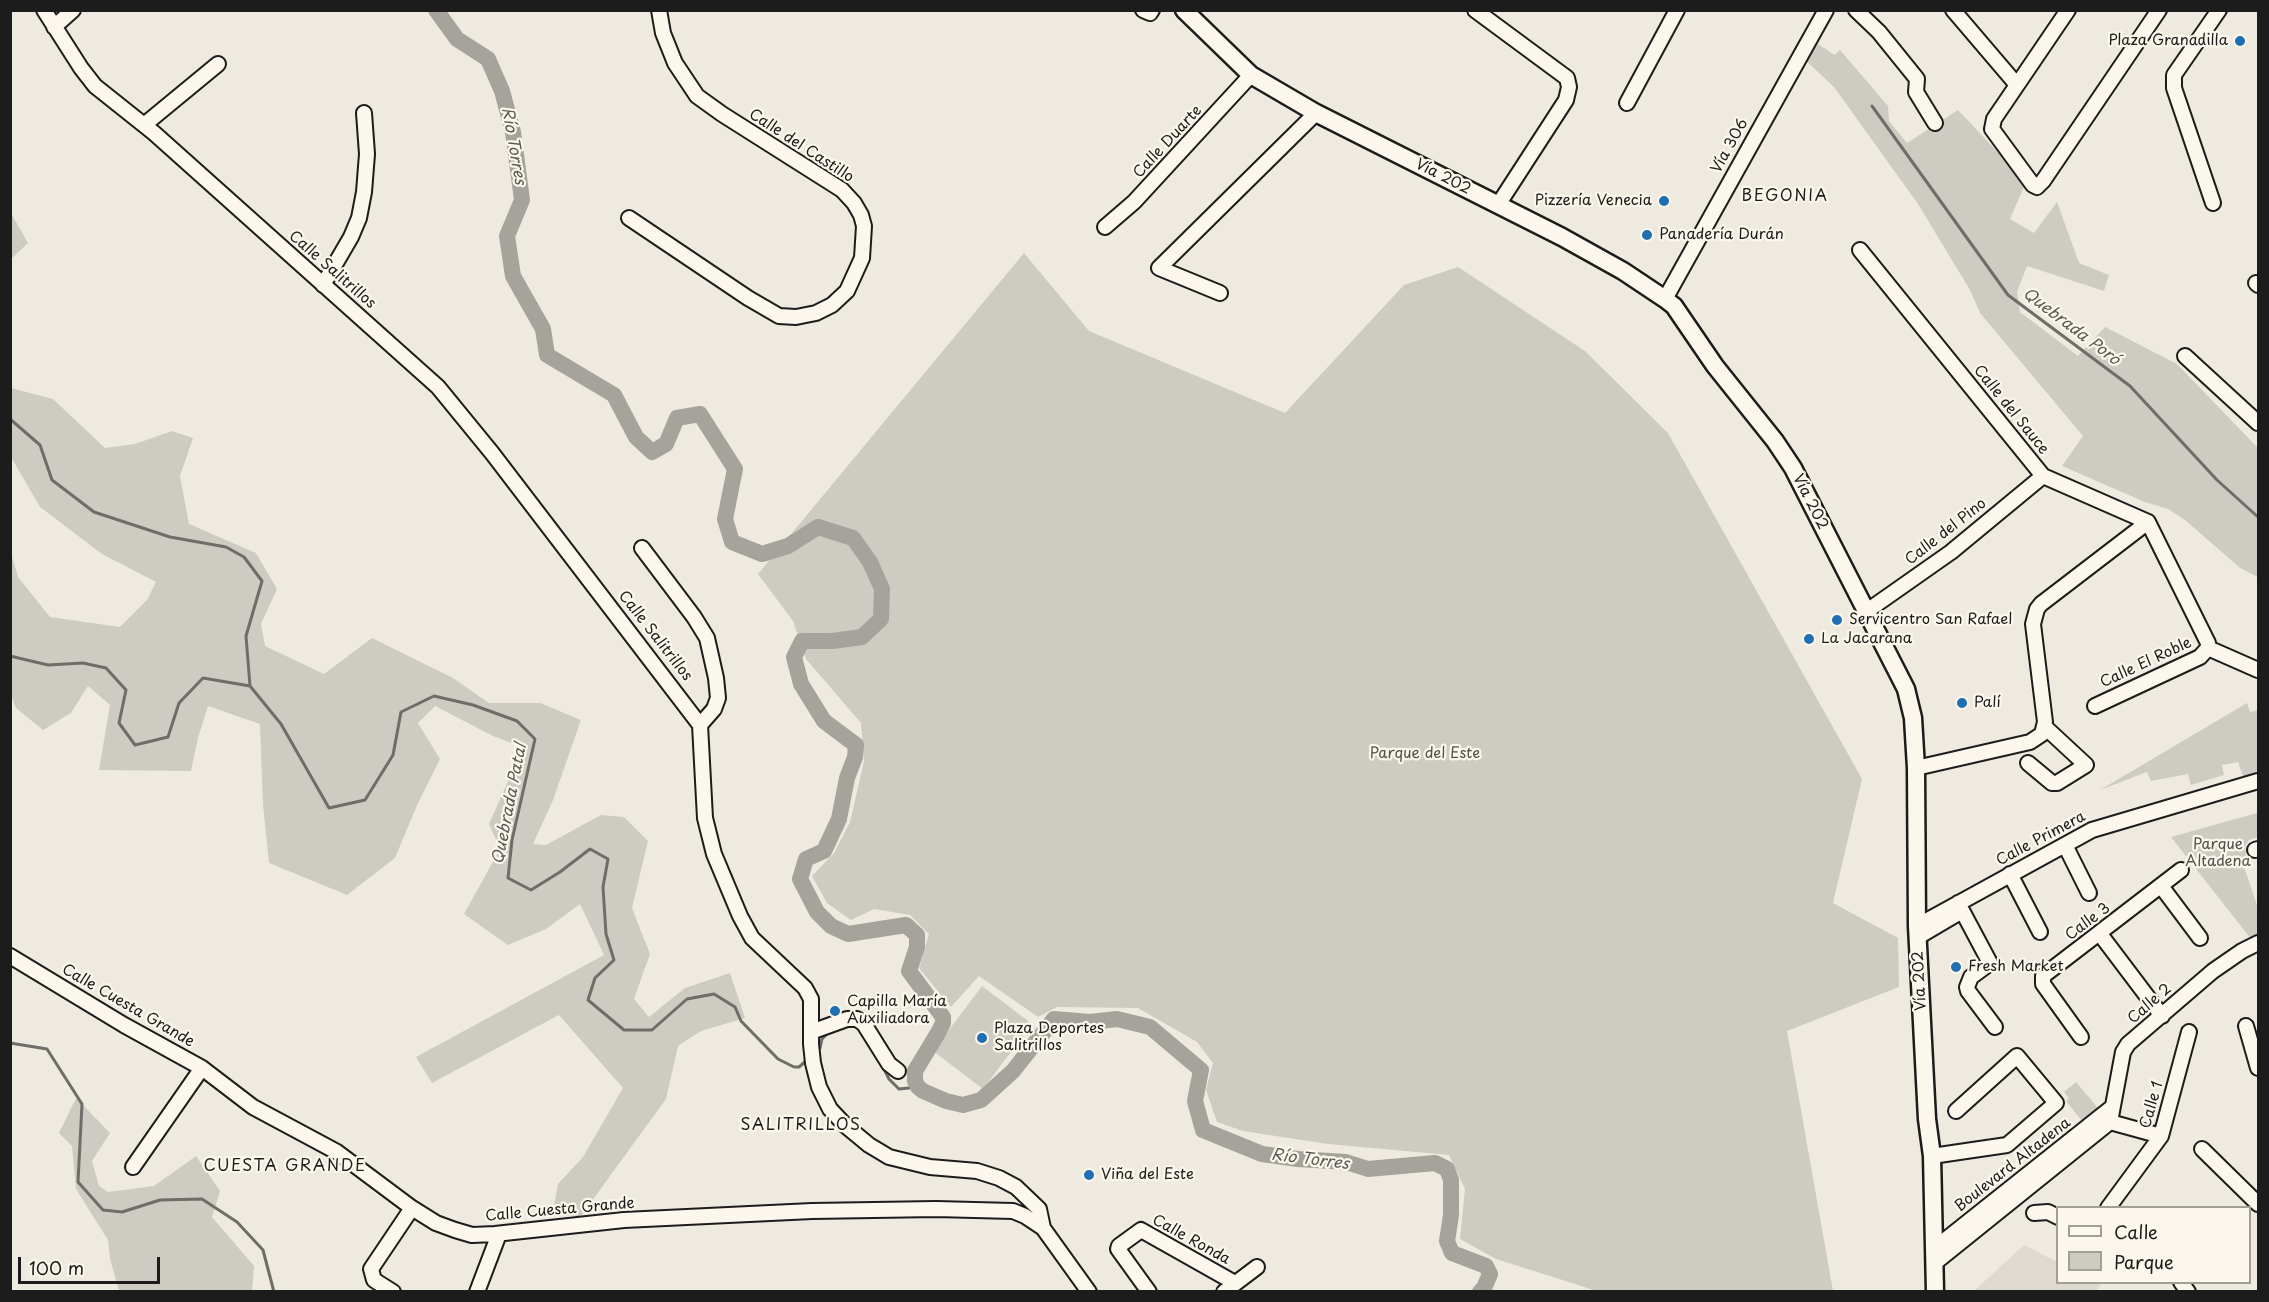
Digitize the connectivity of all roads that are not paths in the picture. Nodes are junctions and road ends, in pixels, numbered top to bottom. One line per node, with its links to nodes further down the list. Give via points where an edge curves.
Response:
1 (44, 10): 16 (street, Calle Salitrillos)
2 (73, 10): 16 (street)
3 (659, 10): 27 (street, Calle del Castillo, via 675,63 697,96 842,190 854,203 864,226 862,258 847,291 832,305 816,313 779,316)
4 (1143, 10): 5 (street)
5 (1152, 10)
6 (1184, 10): 18 (main road, Vía 202)
7 (1475, 10): 15 (street)
8 (1677, 10): 20 (street)
9 (1826, 10): 32 (street, Vía 306)
10 (1856, 10): 23 (street, via 1917,79 1916,92)
11 (1953, 10): 19 (street)
12 (2068, 10): 19 (street)
13 (2219, 10): 25 (street, via 2174,75 2174,88)
14 (2154, 12): 19 (street, via 2037,187 1992,129 1994,119)
15 (1490, 15): 26 (street, via 1567,78 1569,87 1566,100)
16 (54, 27): 24 (street, Calle Salitrillos, via 95,86)
17 (218, 64): 24 (street)
18 (1251, 75): 22 (main road, Vía 202); 28 (street, Calle Duarte, via 1134,202)
19 (2017, 85)
20 (1627, 102)
21 (364, 113): 30 (street, via 367,164 359,218)
22 (1316, 113): 26 (main road, Vía 202); 31 (street, via 1159,268)
23 (1935, 123)
24 (144, 125): 30 (street, Calle Salitrillos)
25 (2213, 203)
26 (1498, 205): 32 (main road, Vía 202, via 1623,271)
27 (629, 218)
28 (1105, 227)
29 (1860, 250): 35 (street, Calle del Sauce)
30 (323, 285): 42 (street, Calle Salitrillos, via 438,387)
31 (1220, 293)
32 (1665, 299): 38 (main road, Vía 202, via 1793,468)
33 (2185, 356): 34 (street)
34 (2259, 423)
35 (2043, 476): 36 (street, Calle del Sauce); 38 (street, Calle del Pino, via 1951,552)
36 (2148, 522): 39 (street); 43 (street, via 2037,609 2033,624)
37 (642, 548): 42 (street, via 707,638 718,699)
38 (1868, 611): 45 (main road, Vía 202, via 1906,689)
39 (2208, 648): 40 (street); 41 (street, Calle El Roble, via 2200,657)
40 (2259, 670)
41 (2096, 706)
42 (700, 725): 64 (street, via 705,818 714,854 752,938 805,988 811,999)
43 (2045, 727): 44 (street, via 2086,765 2052,783); 45 (street, via 2030,742)
44 (2028, 763)
45 (1916, 768): 53 (main road, Vía 202)
46 (2259, 781): 47 (street, Calle Primera, via 2092,830)
47 (2065, 845): 49 (street, Calle Primera); 51 (street)
48 (2181, 870): 50 (street, Calle 3)
49 (2010, 874): 52 (street, Calle Primera); 54 (street)
50 (2161, 886): 55 (street, Calle 3); 56 (street)
51 (2090, 893)
52 (1960, 907): 53 (street, Calle Primera); 61 (street, via 1990,963 1971,977 1968,991)
53 (1917, 931): 72 (main road, Vía 202)
54 (2040, 932)
55 (2100, 934): 59 (street); 63 (street, Calle 3, via 2047,972 2042,980)
56 (2200, 938)
57 (2259, 943): 59 (street, Calle 2, via 2213,971)
58 (10, 956): 65 (street, Calle Cuesta Grande)
59 (2162, 1016): 69 (street, Calle 2, via 2123,1052)
60 (2246, 1026): 66 (street)
61 (1995, 1027)
62 (2189, 1032): 70 (street, Calle 1)
63 (2081, 1037)
64 (811, 1038): 67 (street, via 847,1019 857,1019); 79 (street, via 819,1087 830,1109 869,1145 889,1157 999,1178 1016,1187 1039,1209)
65 (202, 1068): 73 (street); 76 (street, Calle Cuesta Grande, via 253,1107 337,1152)
66 (2259, 1068)
67 (898, 1071)
68 (1956, 1111): 72 (street, via 2017,1056 2056,1103 2007,1144)
69 (2111, 1115): 70 (street); 81 (street, Boulevard Altadena)
70 (2161, 1136): 75 (street, Calle 1)
71 (2202, 1149): 74 (street)
72 (1932, 1156): 81 (main road, Vía 202)
73 (133, 1167)
74 (2259, 1204)
75 (2109, 1206)
76 (412, 1208): 80 (street, Calle Cuesta Grande, via 455,1230); 85 (street, via 371,1269 374,1280)
77 (2034, 1213): 78 (street)
78 (2056, 1216)
79 (1043, 1228): 80 (street, Calle Cuesta Grande, via 1013,1211 936,1209 624,1220); 84 (street)
80 (499, 1234): 86 (street)
81 (1936, 1255): 88 (main road, Vía 202)
82 (1257, 1267): 83 (street)
83 (1230, 1287): 87 (street, Calle Ronda, via 1141,1230 1119,1249)
84 (1087, 1291)
85 (393, 1292)
86 (477, 1292)
87 (1149, 1292)
88 (1935, 1292)

